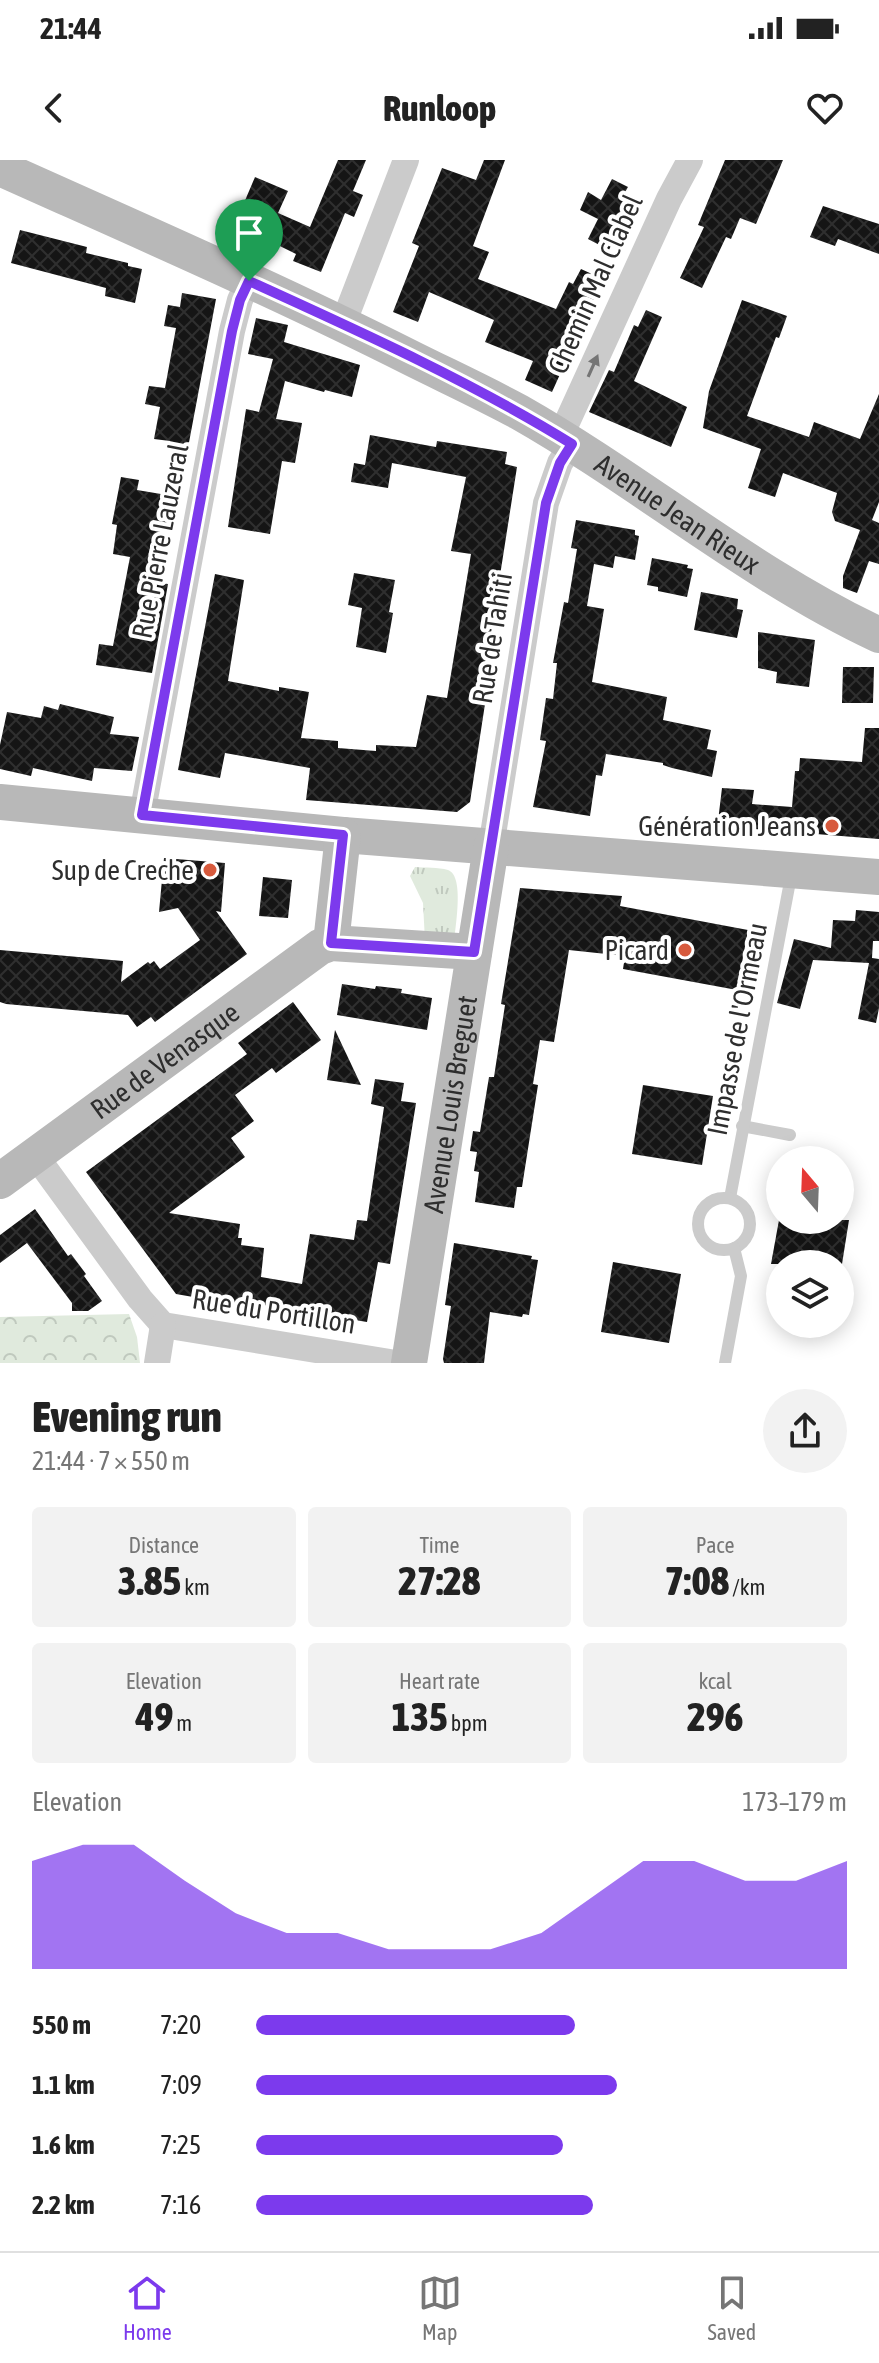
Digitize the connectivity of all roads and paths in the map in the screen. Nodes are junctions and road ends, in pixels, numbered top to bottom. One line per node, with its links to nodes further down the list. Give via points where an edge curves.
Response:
1 (690, 160): 6 (street, Chemin Mal Clabel, one-way to 1, via 568,420)
2 (404, 161): 5 (street)
3 (0, 168): 4 (main road, Avenue Jean Rieux)
4 (249, 281): 5 (main road, Avenue Jean Rieux); 9 (street, Rue Pierre Lauzeral, via 232,331)
5 (343, 324): 6 (main road, Avenue Jean Rieux)
6 (565, 439): 7 (main road, Avenue Jean Rieux, via 796,591); 11 (street, Rue de Tahiti, via 546,503)
7 (879, 635)
8 (0, 802): 9 (main road)
9 (142, 815): 10 (main road)
10 (343, 835): 11 (main road); 14 (main road)
11 (491, 847): 12 (main road); 15 (main road, Avenue Louis Breguet)
12 (792, 870): 13 (main road); 16 (lane, Impasse de l'Ormeau)
13 (879, 877)
14 (331, 943): 15 (main road); 18 (main road, Rue de Venasque)
15 (474, 952): 25 (main road, Avenue Louis Breguet)
16 (742, 1126): 17 (lane); 20 (lane, Impasse de l'Ormeau)
17 (790, 1135)
18 (35, 1155): 19 (main road, Rue de Venasque); 22 (street, Rue du Portillon)
19 (0, 1181)
20 (730, 1198): 21 (lane, via 749,1215 745,1240); 21 (lane, via 714,1200 698,1221 707,1244 720,1250)
21 (734, 1248): 26 (lane, via 741,1276)
22 (163, 1325): 23 (street); 24 (street, Rue du Portillon)
23 (157, 1363)
24 (396, 1363)
25 (409, 1363)
26 (725, 1363)

